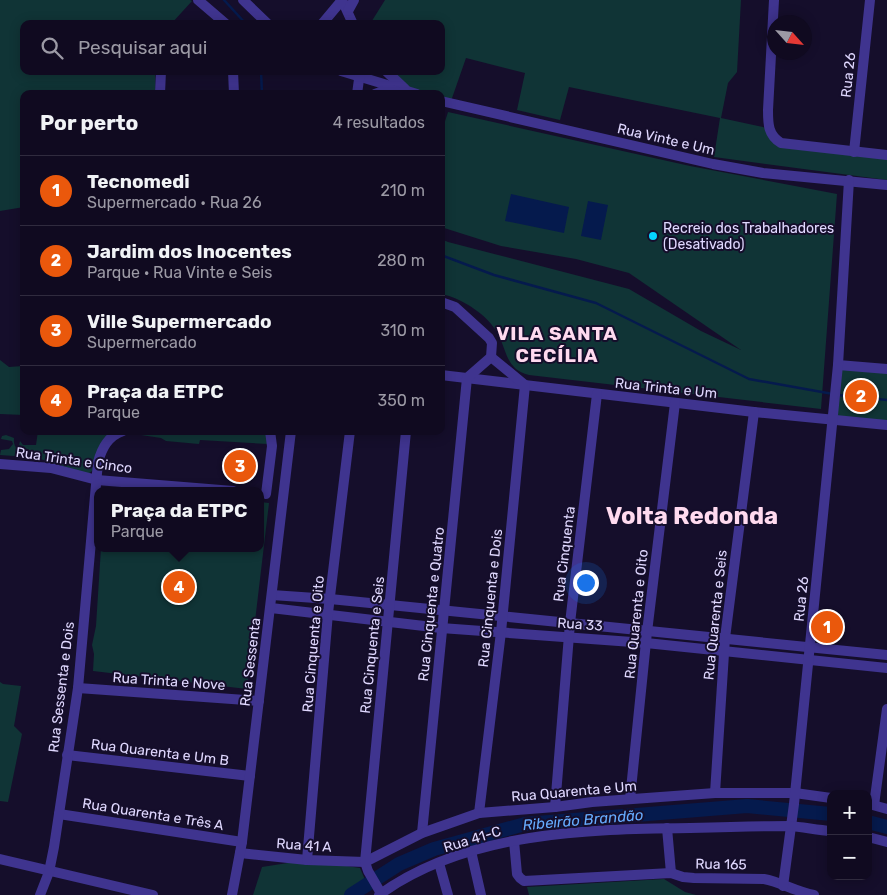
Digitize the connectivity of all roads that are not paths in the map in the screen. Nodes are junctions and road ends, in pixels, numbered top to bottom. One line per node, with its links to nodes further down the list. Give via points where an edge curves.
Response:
1 (198, 0): 8 (street)
2 (243, 0): 11 (street)
3 (342, 0): 7 (street); 12 (street)
4 (354, 0): 7 (street)
5 (774, 0): 24 (street, via 768,125 772,135 781,143)
6 (870, 0): 24 (street, Rua 26)
7 (348, 11): 13 (street)
8 (213, 13): 9 (street); 10 (street)
9 (217, 20)
10 (221, 20)
11 (264, 20)
12 (325, 20)
13 (351, 20)
14 (160, 75): 19 (street)
15 (233, 75): 20 (street)
16 (360, 75): 21 (street)
17 (363, 75): 22 (street)
18 (390, 75): 22 (street)
19 (160, 90)
20 (234, 90)
21 (358, 90)
22 (406, 90)
23 (445, 102): 26 (street, Rua Vinte e Um, via 713,164 763,173)
24 (854, 152): 25 (street)
25 (887, 155)
26 (849, 180): 27 (street, Rua Vinte e Um); 30 (street)
27 (887, 185)
28 (445, 303): 29 (street, via 455,307 489,338)
29 (491, 357): 33 (street); 34 (street)
30 (838, 364): 31 (street); 38 (street, Rua 26)
31 (887, 369)
32 (445, 375): 33 (street, Rua Trinta e Um)
33 (467, 378): 34 (street, Rua Trinta e Um); 57 (street, Rua Cinquenta e Quatro)
34 (525, 385): 35 (street, Rua Trinta e Um); 59 (street, Rua Cinquenta e Dois)
35 (597, 394): 36 (street, Rua Trinta e Um); 61 (street, Rua Cinquenta)
36 (675, 403): 37 (street, Rua Trinta e Um); 64 (street, Rua Quarenta e Oito)
37 (754, 412): 38 (street, Rua Trinta e Um); 66 (street, Rua Quarenta e Seis)
38 (832, 420): 39 (street, Rua Trinta e Um); 68 (street, Rua 26)
39 (887, 425)
40 (114, 435): 46 (street, Rua Sessenta e Dois, via 104,446 98,462)
41 (271, 435): 49 (street, via 272,446)
42 (290, 435): 51 (street, Rua Sessenta)
43 (350, 435): 54 (street, Rua Cinquenta e Oito)
44 (406, 435): 55 (street, Rua Cinquenta e Seis)
45 (0, 464): 46 (street, Rua Trinta e Cinco, via 43,466)
46 (97, 480): 47 (street, Rua Sessenta e Dois); 48 (street, Rua Trinta e Cinco)
47 (96, 487)
48 (184, 487)
49 (264, 488)
50 (264, 493): 51 (street)
51 (283, 495): 53 (street, Rua Sessenta)
52 (94, 513): 73 (street, Rua Sessenta e Dois)
53 (272, 594): 54 (street, Rua 33); 56 (street, Rua Sessenta)
54 (330, 599): 55 (street, Rua 33); 58 (street, Rua Cinquenta e Oito)
55 (389, 605): 57 (street, Rua 33); 60 (street, Rua Cinquenta e Seis)
56 (271, 608): 58 (street, Rua 33); 74 (street, Rua Sessenta)
57 (444, 611): 59 (street, Rua 33); 62 (street, Rua Cinquenta e Quatro)
58 (328, 613): 60 (street, Rua 33); 99 (street, Rua Cinquenta e Oito)
59 (502, 617): 61 (street, Rua 33); 63 (street, Rua Cinquenta e Dois)
60 (387, 621): 62 (street, Rua 33); 101 (street, Rua Cinquenta e Seis)
61 (570, 623): 64 (street, Rua 33); 65 (street, Rua Cinquenta)
62 (441, 628): 63 (street, Rua 33); 91 (street, Rua Cinquenta e Quatro)
63 (501, 632): 65 (street, Rua 33); 86 (street, Rua Cinquenta e Dois)
64 (647, 632): 66 (street, Rua 33); 67 (street, Rua Quarenta e Oito)
65 (569, 637): 67 (street, Rua 33); 84 (street, Rua Cinquenta)
66 (725, 638): 68 (street, Rua 33); 69 (street, Rua Quarenta e Seis)
67 (646, 643): 69 (street, Rua 33); 82 (street, Rua Quarenta e Oito)
68 (810, 647): 70 (street, Rua 33); 71 (street, Rua 26)
69 (724, 651): 71 (street, Rua 33); 78 (street, Rua Quarenta e Seis)
70 (887, 655)
71 (808, 660): 72 (street, Rua 33); 79 (street, Rua 26)
72 (887, 668)
73 (78, 688): 74 (street, Rua Trinta e Nove); 76 (street, Rua Sessenta e Dois)
74 (259, 701): 77 (street, Rua Sessenta)
75 (887, 709): 81 (street)
76 (67, 755): 77 (street, Rua Quarenta e Um B); 87 (street, Rua Sessenta e Dois)
77 (250, 776): 94 (street, Rua Sessenta)
78 (715, 793): 79 (street, Rua Quarenta e Um); 82 (street, Rua Quarenta e Um)
79 (795, 793): 80 (street, Rua Quarenta e Um); 88 (street, Rua 26)
80 (827, 797)
81 (872, 798)
82 (630, 799): 84 (street, Rua Quarenta e Um)
83 (872, 804): 85 (street)
84 (555, 806): 86 (street, Rua Quarenta e Um)
85 (887, 809)
86 (479, 813): 91 (street, Rua Quarenta e Um)
87 (59, 814): 94 (street, Rua Quarenta e Três A); 102 (street, Rua Sessenta e Dois)
88 (791, 826): 89 (street, Rua 41-C); 90 (street, Rua 41-C); 104 (street, Rua 26)
89 (666, 828): 93 (street, Rua 41-C, via 564,833); 103 (street)
90 (827, 830)
91 (422, 833): 101 (street, Rua Quarenta e Um)
92 (872, 838): 95 (street)
93 (514, 840): 96 (street, Rua 41-C); 103 (street, Rua 165, via 517,874 524,880)
94 (242, 842): 97 (street, Rua Sessenta)
95 (887, 842)
96 (471, 851): 100 (street, Rua 41-C); 110 (street)
97 (240, 853): 99 (street, Rua 41 A); 108 (street, Rua Sessenta)
98 (0, 860): 102 (street)
99 (308, 860): 101 (street, Rua 41 A)
100 (438, 863): 105 (street, Rua 41-C); 109 (street)
101 (367, 866): 105 (street)
102 (49, 872): 106 (street, Rua Sessenta e Dois); 107 (street)
103 (671, 873): 104 (street, Rua 165, via 694,878 773,880)
104 (784, 886): 111 (street, Rua 165)
105 (379, 892)
106 (40, 895)
107 (153, 895)
108 (232, 895)
109 (448, 895)
110 (481, 895)
111 (814, 895)

